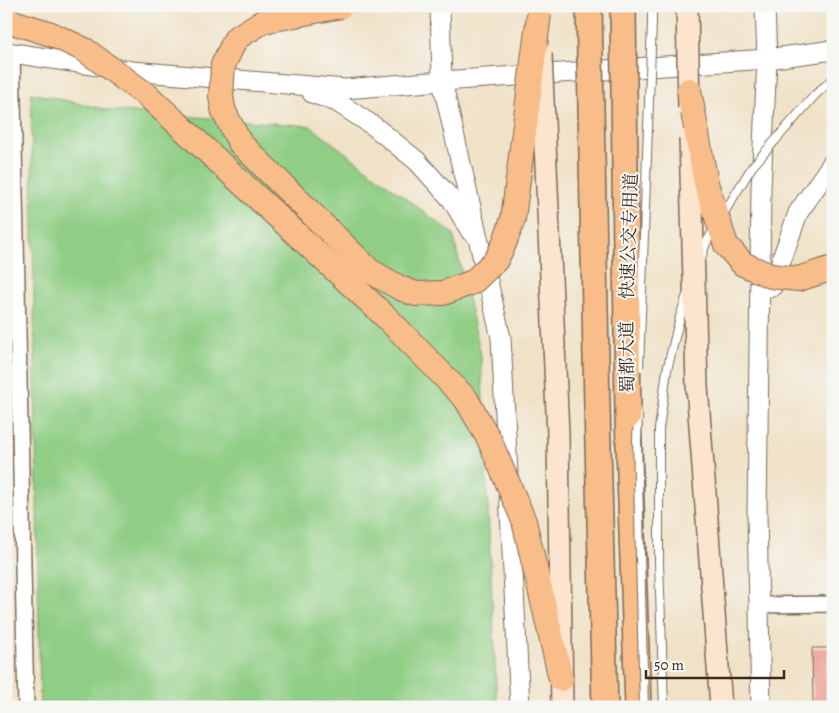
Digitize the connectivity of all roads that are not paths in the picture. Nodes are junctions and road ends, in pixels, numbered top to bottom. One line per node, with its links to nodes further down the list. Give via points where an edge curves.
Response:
1 (341, 6): 8 (main road, bridge, via 264,21 236,38 223,66 221,97 224,112 240,143 370,271 416,294 443,293 473,282 496,260 504,244 513,219)
2 (440, 6): 14 (street)
3 (589, 6): 29 (highway, 蜀都大道, bridge)
4 (623, 6): 22 (highway, 蜀都大道, bridge)
5 (652, 6): 21 (lane, 快速公交专用道, bridge)
6 (687, 6): 16 (main road, bridge)
7 (765, 6): 12 (street)
8 (539, 10): 25 (main road, bridge, via 558,434)
9 (6, 20): 25 (main road, bridge, via 51,34 85,50 148,96 388,318 466,398 489,439 524,521)
10 (833, 50): 12 (street)
11 (9, 53): 15 (street, via 132,71); 26 (street)
12 (767, 60): 14 (street); 20 (street, via 761,188)
13 (833, 80): 32 (lane, bridge, via 814,95 752,167 706,243 680,317 667,370 659,429)
14 (442, 81): 15 (street, via 345,89); 18 (street)
15 (288, 84): 18 (street, via 337,102 375,126 417,161 452,200)
16 (689, 90): 19 (main road, bridge, via 706,183 726,245 743,264 771,276 798,279); 33 (main road, bridge, via 697,386)
17 (833, 162): 20 (street, via 798,213)
18 (481, 249): 27 (street, via 501,338)
19 (833, 268)
20 (760, 322): 24 (street, via 756,514)
21 (639, 370)
22 (633, 413): 30 (highway, 蜀都大道); 31 (lane, bridge, via 637,440)
23 (833, 604): 24 (street)
24 (759, 605): 34 (street)
25 (561, 679): 28 (main road, bridge)
26 (26, 707)
27 (520, 707)
28 (562, 707)
29 (605, 707)
30 (638, 707)
31 (644, 707)
32 (664, 707)
33 (721, 707)
34 (761, 707)

